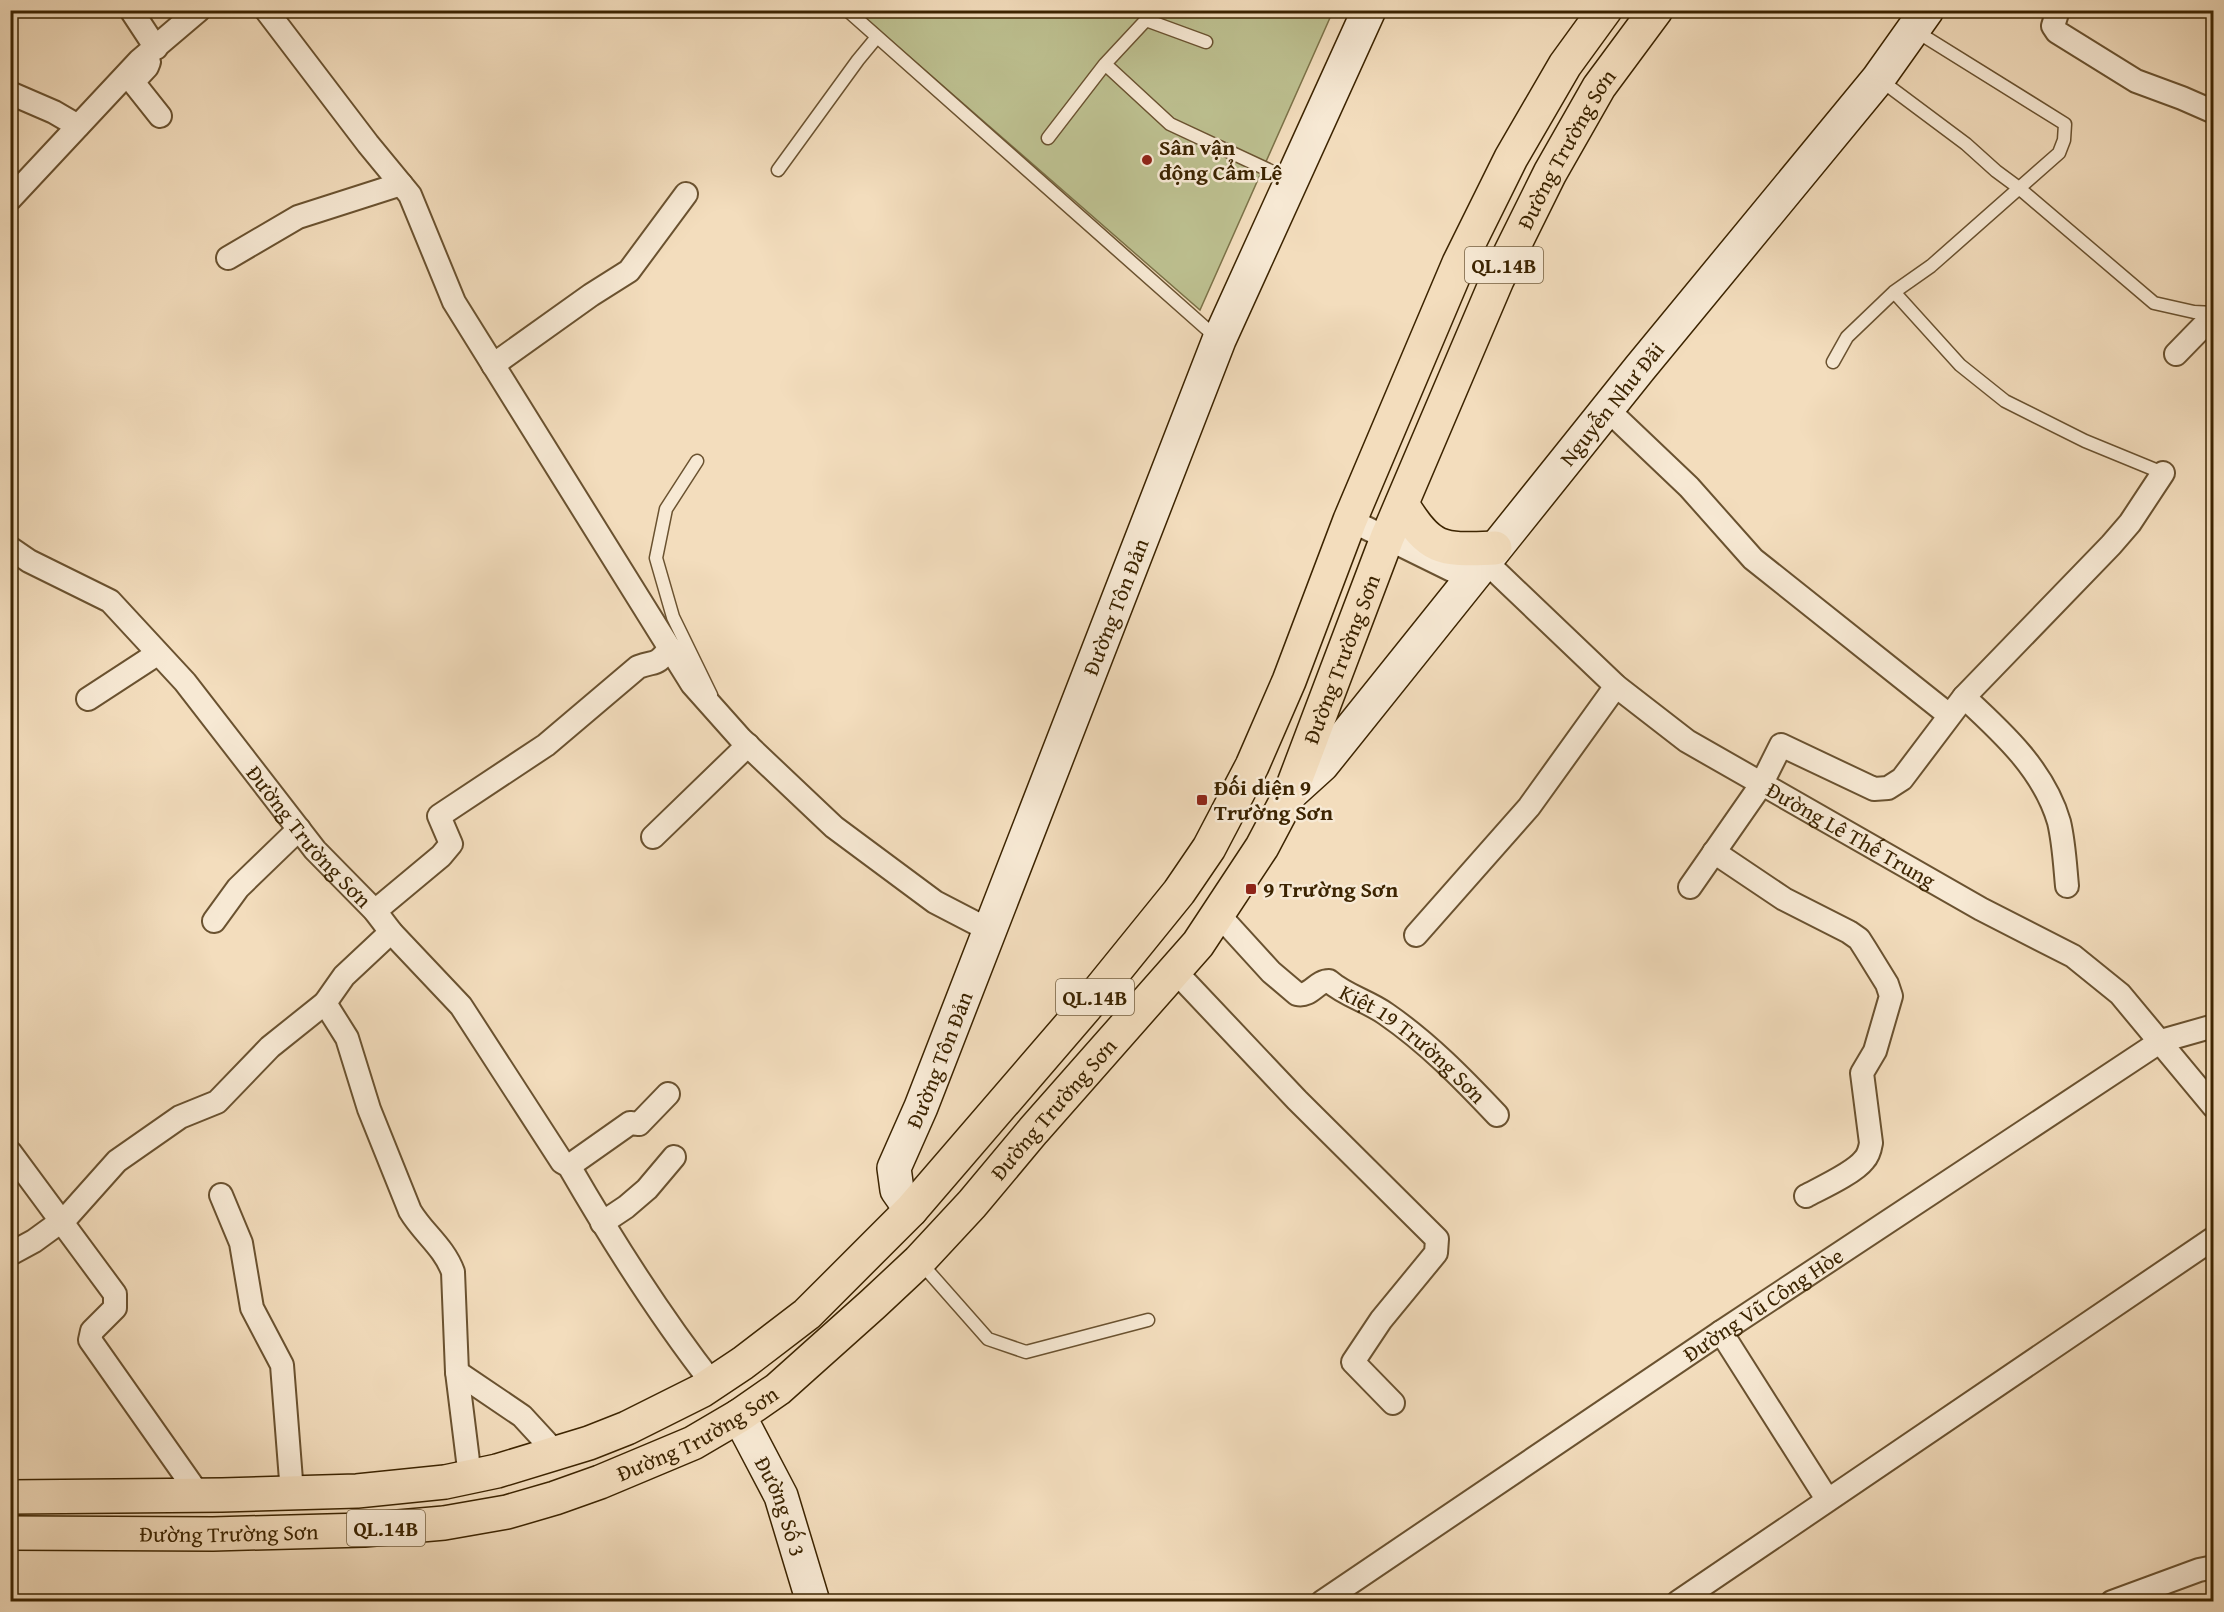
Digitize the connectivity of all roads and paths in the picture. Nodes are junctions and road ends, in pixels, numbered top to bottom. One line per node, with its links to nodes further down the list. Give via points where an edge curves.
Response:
1 (131, 10): 12 (street)
2 (200, 10): 12 (street)
3 (266, 10): 22 (street)
4 (847, 10): 10 (lane)
5 (1369, 10): 21 (street, Đường Tôn Đản)
6 (1605, 10): 37 (main road, Đường Trường Sơn / QL.14B, via 1565,65 1511,158 1459,263)
7 (1656, 10): 36 (main road, Đường Trường Sơn / QL.14B, via 1599,87 1550,173 1497,280)
8 (2058, 10): 16 (street, via 2053,26 2057,32 2136,81)
9 (1920, 20): 14 (street, Nguyễn Như Đãi); 23 (lane, via 2065,124 2059,153)
10 (877, 37): 20 (lane); 29 (lane)
11 (1206, 42): 13 (lane, via 1146,20)
12 (154, 50): 17 (street, via 147,67 133,82); 18 (street)
13 (1105, 64): 19 (lane); 21 (lane, via 1170,124)
14 (1878, 79): 23 (lane); 33 (street, Nguyễn Như Đãi)
15 (10, 93): 18 (street)
16 (2214, 112)
17 (160, 116)
18 (78, 126): 25 (street)
19 (1048, 138)
20 (778, 170)
21 (1291, 181): 29 (street, Đường Tôn Đản)
22 (401, 184): 26 (street, via 298,217); 32 (street, via 410,195 454,302)
23 (2019, 188): 27 (lane, via 1931,266); 28 (lane, via 2154,303)
24 (686, 194): 32 (street, via 629,271)
25 (10, 199)
26 (228, 258)
27 (1894, 292): 31 (lane, via 1847,337); 35 (lane, via 1960,365 2005,400 2085,441)
28 (2214, 314): 30 (street)
29 (1219, 339): 59 (street, Đường Tôn Đản)
30 (2176, 354)
31 (1833, 362)
32 (493, 365): 41 (street)
33 (1607, 409): 40 (street, Nguyễn Như Đãi); 47 (street, via 1701,499 1753,560)
34 (697, 461): 46 (lane, via 666,509 656,558 673,617)
35 (2163, 473): 44 (street, via 2111,545)
36 (1402, 504): 38 (main road, Đường Trường Sơn / QL.14B); 40 (main road, via 1418,529 1440,546)
37 (1350, 520): 38 (street, Đường Lê Thế Trung); 74 (main road, Đường Trường Sơn / QL.14B, via 1289,681 1252,766 1209,848 1179,892 1086,1008)
38 (1387, 538): 40 (street, Đường Lê Thế Trung); 50 (main road, Đường Trường Sơn / QL.14B)
39 (10, 548): 42 (street, Đường Trường Sơn, via 110,601)
40 (1484, 563): 43 (street, Đường Lê Thế Trung); 50 (street, Nguyễn Như Đãi, via 1322,765)
41 (670, 648): 46 (street, via 692,684); 56 (street, via 654,665 638,667 546,745 439,816 452,844)
42 (157, 654): 45 (street); 51 (street, Đường Trường Sơn, via 184,682)
43 (1616, 686): 49 (street, Đường Lê Thế Trung, via 1687,741); 61 (street, via 1529,807)
44 (1964, 697): 47 (street); 54 (street, via 2016,748 2053,804)
45 (88, 699)
46 (720, 715): 48 (street)
47 (1949, 715): 49 (street, via 1902,779 1888,788 1874,789 1781,745)
48 (748, 746): 52 (street); 59 (street, via 834,827 935,902)
49 (1761, 785): 53 (street); 65 (street, Đường Lê Thế Trung, via 1981,909 2073,956 2120,994)
50 (1290, 794): 57 (main road, Đường Trường Sơn / QL.14B, via 1262,848)
51 (298, 829): 56 (street, Đường Trường Sơn); 58 (street, via 238,888)
52 (653, 837)
53 (1714, 852): 55 (street); 73 (street, via 1784,899 1859,939 1890,990 1891,1003 1863,1073 1870,1149 1857,1166)
54 (2067, 886)
55 (1690, 887)
56 (375, 911): 60 (street, Đường Trường Sơn)
57 (1219, 915): 62 (main road, Đường Trường Sơn / QL.14B); 68 (street, Kiệt 19 Trường Sơn, via 1271,972 1297,994 1308,993 1329,981 1384,1012 1451,1067)
58 (214, 921)
59 (989, 930): 74 (street, Đường Tôn Đản, via 894,1168 897,1190)
60 (392, 932): 63 (street, via 344,976); 71 (street, Đường Trường Sơn, via 461,1006)
61 (1416, 935)
62 (1174, 971): 79 (main road, Đường Trường Sơn / QL.14B); 84 (street, via 1437,1239 1436,1253 1381,1320 1353,1362)
63 (325, 1003): 75 (street, via 270,1047 217,1102 180,1116 117,1161); 82 (street, via 347,1038 369,1109 410,1211 448,1258 454,1285)
64 (2214, 1026): 65 (street, Đường Vũ Công Hòe)
65 (2160, 1041): 67 (street, Đường Lê Thế Trung); 81 (street, Đường Vũ Công Hòe)
66 (668, 1094): 71 (street, via 639,1124 630,1123)
67 (2214, 1107)
68 (1497, 1115)
69 (10, 1152): 75 (street)
70 (674, 1157): 76 (street, via 647,1189)
71 (568, 1166): 76 (street, Đường Trường Sơn)
72 (221, 1195): 88 (street, via 241,1243 252,1308 282,1365)
73 (1806, 1196)
74 (911, 1210): 83 (main road, Đường Trường Sơn / QL.14B, via 807,1314)
75 (60, 1222): 78 (street); 89 (street, via 115,1294 115,1308 90,1336 93,1345)
76 (602, 1223): 83 (street, Đường Trường Sơn)
77 (2214, 1238): 91 (street)
78 (10, 1254)
79 (919, 1261): 80 (lane, via 988,1339 1026,1352); 85 (main road, Đường Trường Sơn / QL.14B, via 808,1364)
80 (1148, 1320)
81 (1721, 1332): 91 (street); 95 (street, Đường Vũ Công Hòe)
82 (457, 1372): 86 (street, via 522,1416); 87 (street)
83 (713, 1384): 86 (main road, Đường Trường Sơn / QL.14B, via 627,1428)
84 (1393, 1402)
85 (740, 1416): 92 (main road, Đường Trường Sơn / QL.14B, via 693,1443 600,1482 507,1512 444,1523 364,1530 213,1534); 94 (street, Đường Số 3, via 781,1496)
86 (557, 1454): 87 (main road, Đường Trường Sơn / QL.14B)
87 (470, 1477): 88 (main road, Đường Trường Sơn / QL.14B, via 357,1491)
88 (292, 1493): 89 (main road, Đường Trường Sơn / QL.14B)
89 (199, 1495): 90 (main road, Đường Trường Sơn / QL.14B)
90 (10, 1497)
91 (1827, 1499): 96 (street)
92 (10, 1533)
93 (2214, 1567): 97 (street)
94 (813, 1602)
95 (1322, 1602)
96 (1678, 1602)
97 (2112, 1602)

